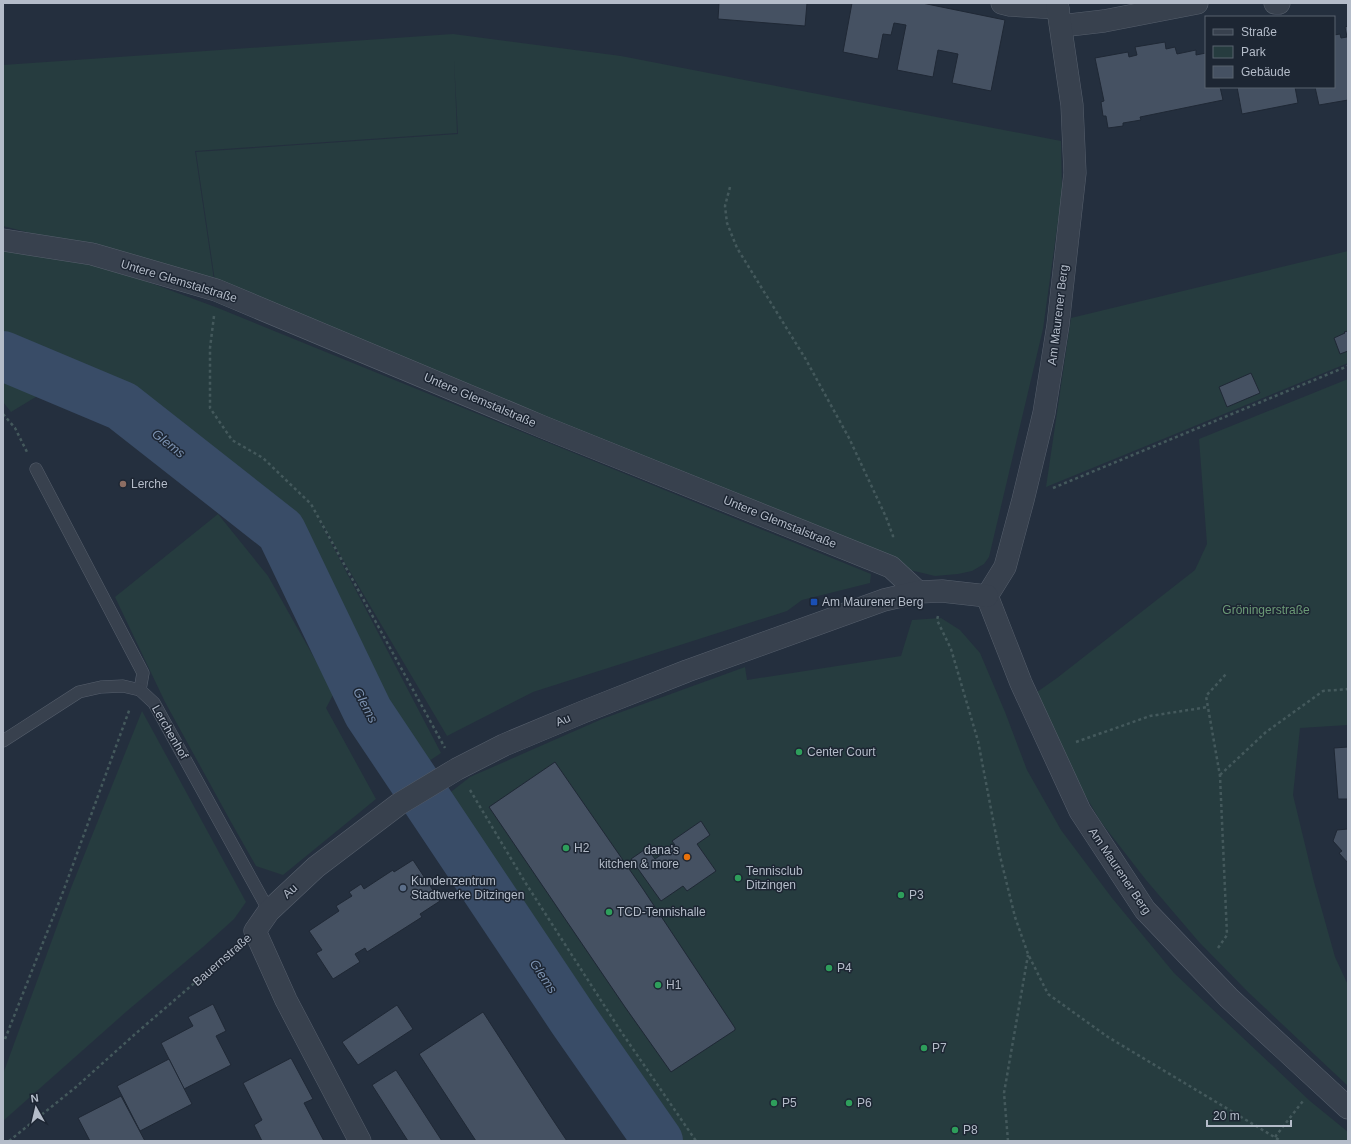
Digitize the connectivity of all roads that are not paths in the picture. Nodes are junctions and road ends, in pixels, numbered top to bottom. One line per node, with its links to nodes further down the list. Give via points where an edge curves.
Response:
1 (1002, 3): 5 (street)
2 (1197, 3): 5 (street, via 1104,21)
3 (1275, 3): 4 (street)
4 (1279, 3)
5 (1059, 12): 9 (street, Am Maurener Berg, via 1072,105 1075,173 1058,326 1044,413 1023,500 1005,567)
6 (3, 240): 8 (street, Untere Glemstalstraße, via 92,254 216,290 543,427 891,567)
7 (36, 469): 10 (lane, via 143,673)
8 (918, 592): 9 (street, via 942,591); 12 (street, Au, via 884,600 687,671 511,742 451,772 399,804 316,867)
9 (987, 596): 14 (street, Am Maurener Berg, via 1021,683 1080,811 1145,910 1229,998)
10 (140, 690): 11 (lane, via 116,686 79,692); 12 (lane, Lerchenhof, via 154,703)
11 (3, 741)
12 (269, 911): 13 (street, Au)
13 (255, 931): 15 (street, Bauernstraße, via 286,1000)
14 (1348, 1108)
15 (360, 1141)

